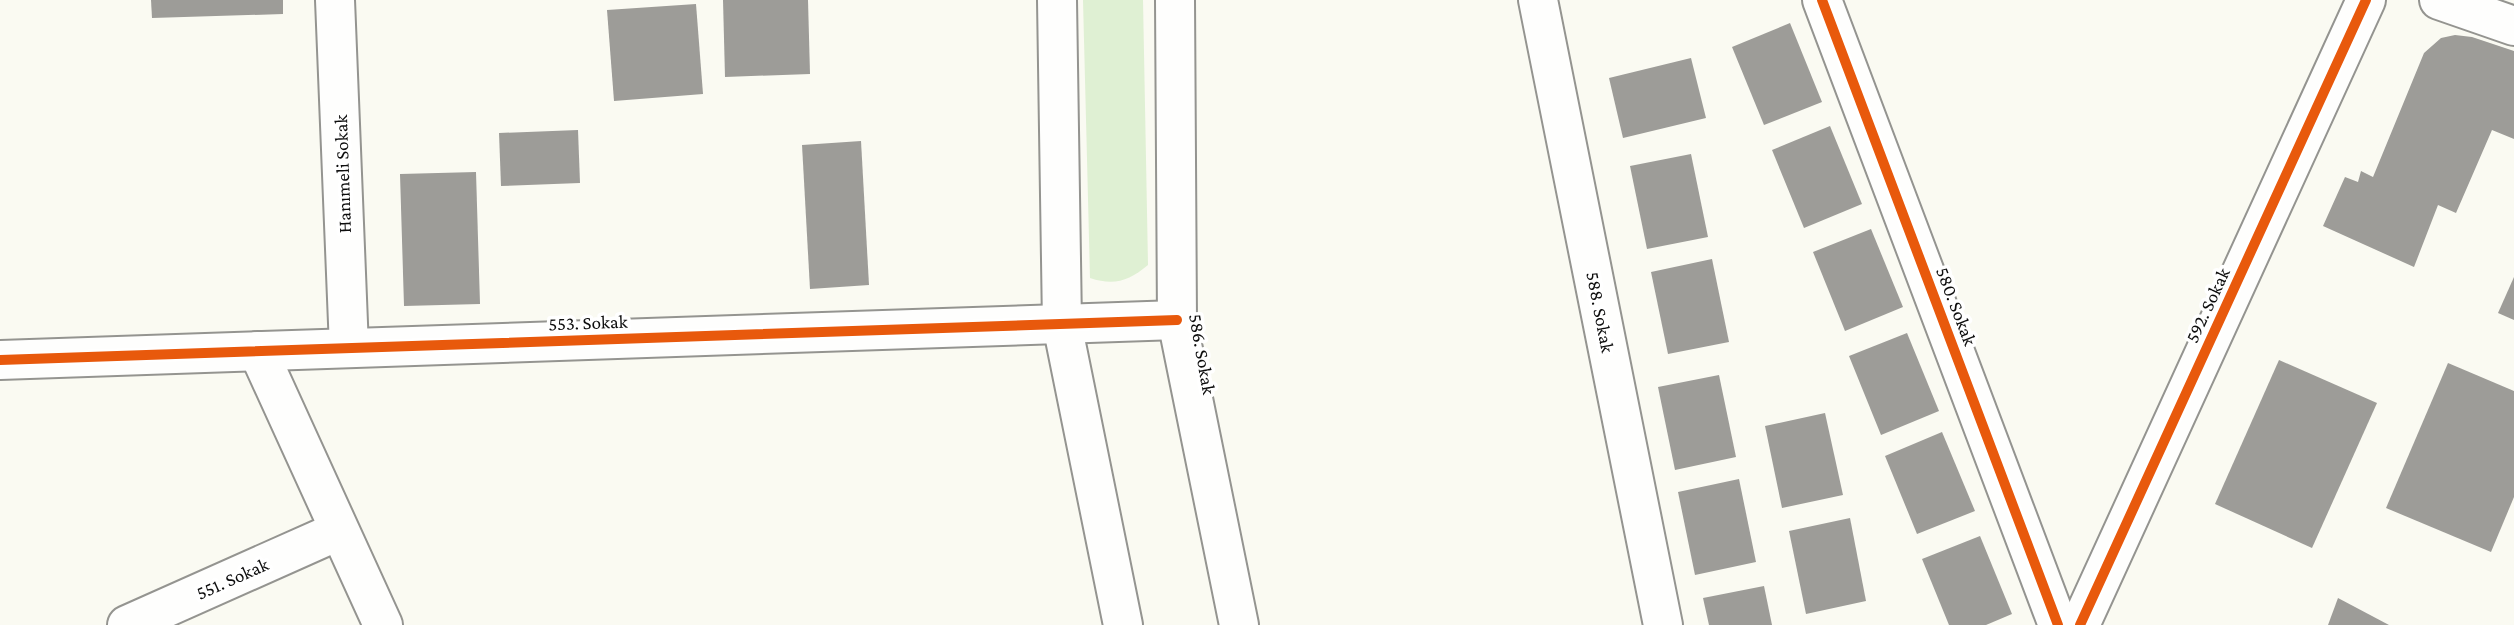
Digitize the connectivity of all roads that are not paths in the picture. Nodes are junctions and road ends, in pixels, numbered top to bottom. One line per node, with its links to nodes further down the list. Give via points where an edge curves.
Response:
1 (335, 0): 11 (street, Hanımeli Sokak)
2 (1057, 0): 10 (street)
3 (1175, 0): 9 (street, 586. Sokak)
4 (1538, 0): 19 (street, 588. Sokak)
5 (1822, 0): 20 (street, 580. Sokak)
6 (2366, 0): 21 (street, 592. Sokak)
7 (2439, 0): 8 (street)
8 (2514, 26)
9 (1177, 320): 10 (street, 553. Sokak); 18 (street, 586. Sokak)
10 (1062, 324): 11 (street, 553. Sokak); 17 (street)
11 (349, 348): 12 (street, 553. Sokak)
12 (258, 351): 13 (street, 553. Sokak); 14 (street)
13 (0, 360)
14 (338, 531): 15 (street, 551. Sokak); 16 (street)
15 (127, 625)
16 (383, 625)
17 (1123, 625)
18 (1239, 625)
19 (1663, 625)
20 (2058, 625)
21 (2080, 625)

